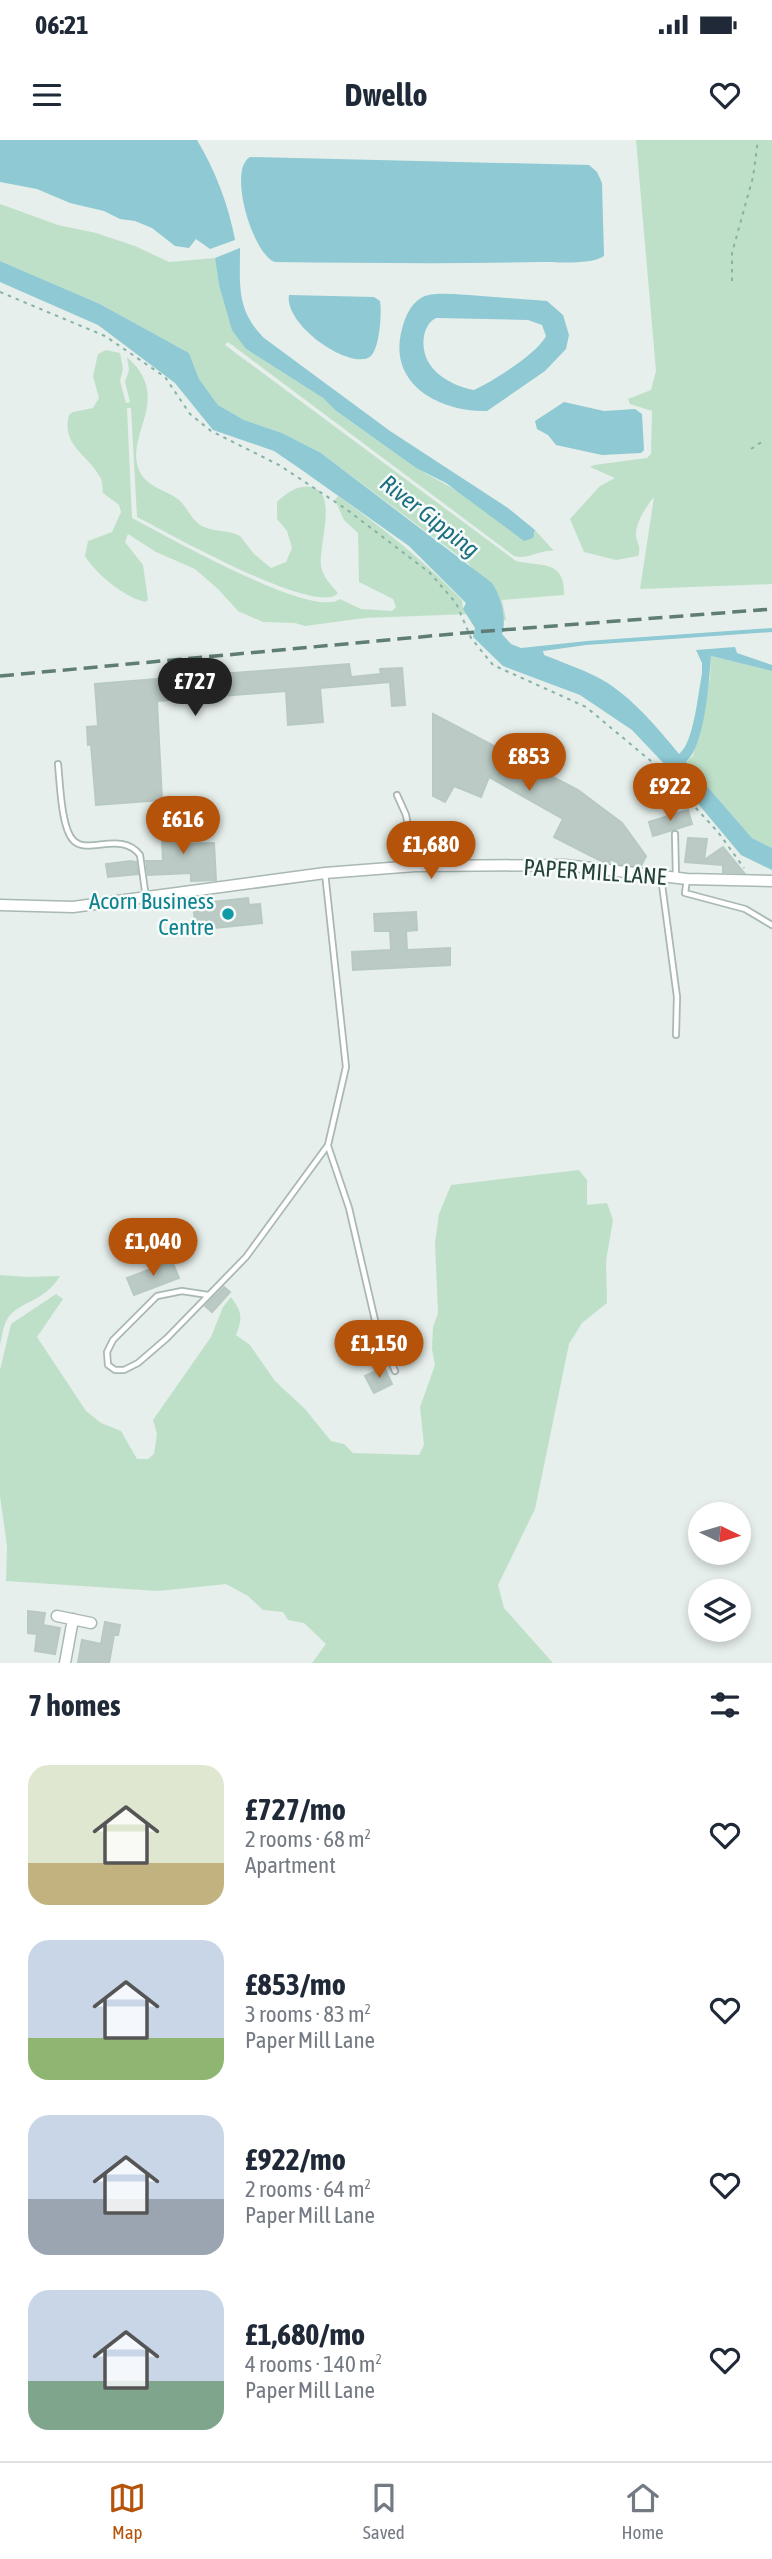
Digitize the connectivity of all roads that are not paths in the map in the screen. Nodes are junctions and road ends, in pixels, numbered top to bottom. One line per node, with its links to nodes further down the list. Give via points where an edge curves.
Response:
1 (58, 764): 9 (lane, via 71,838 85,845 114,842 136,849)
2 (397, 795): 4 (lane, via 406,816)
3 (675, 834): 7 (lane)
4 (415, 866): 5 (street, PAPER MILL LANE); 6 (street, PAPER MILL LANE, via 565,865)
5 (325, 873): 9 (street, PAPER MILL LANE); 13 (lane, via 346,1067)
6 (660, 876): 7 (street, PAPER MILL LANE); 12 (lane, via 677,997)
7 (681, 879): 8 (street, PAPER MILL LANE); 11 (lane, via 685,893 746,909)
8 (772, 881)
9 (146, 898): 10 (street, PAPER MILL LANE, via 74,908)
10 (0, 905)
11 (772, 925)
12 (676, 1035)
13 (328, 1145): 14 (lane, via 246,1257); 15 (lane, via 349,1208 377,1329)
14 (208, 1295): 14 (lane, via 182,1291 157,1296 113,1340 107,1352 108,1365 124,1370 138,1363)
15 (395, 1371)
16 (57, 1616): 17 (street)
17 (73, 1619): 18 (street); 19 (street)
18 (91, 1623)
19 (65, 1663)

